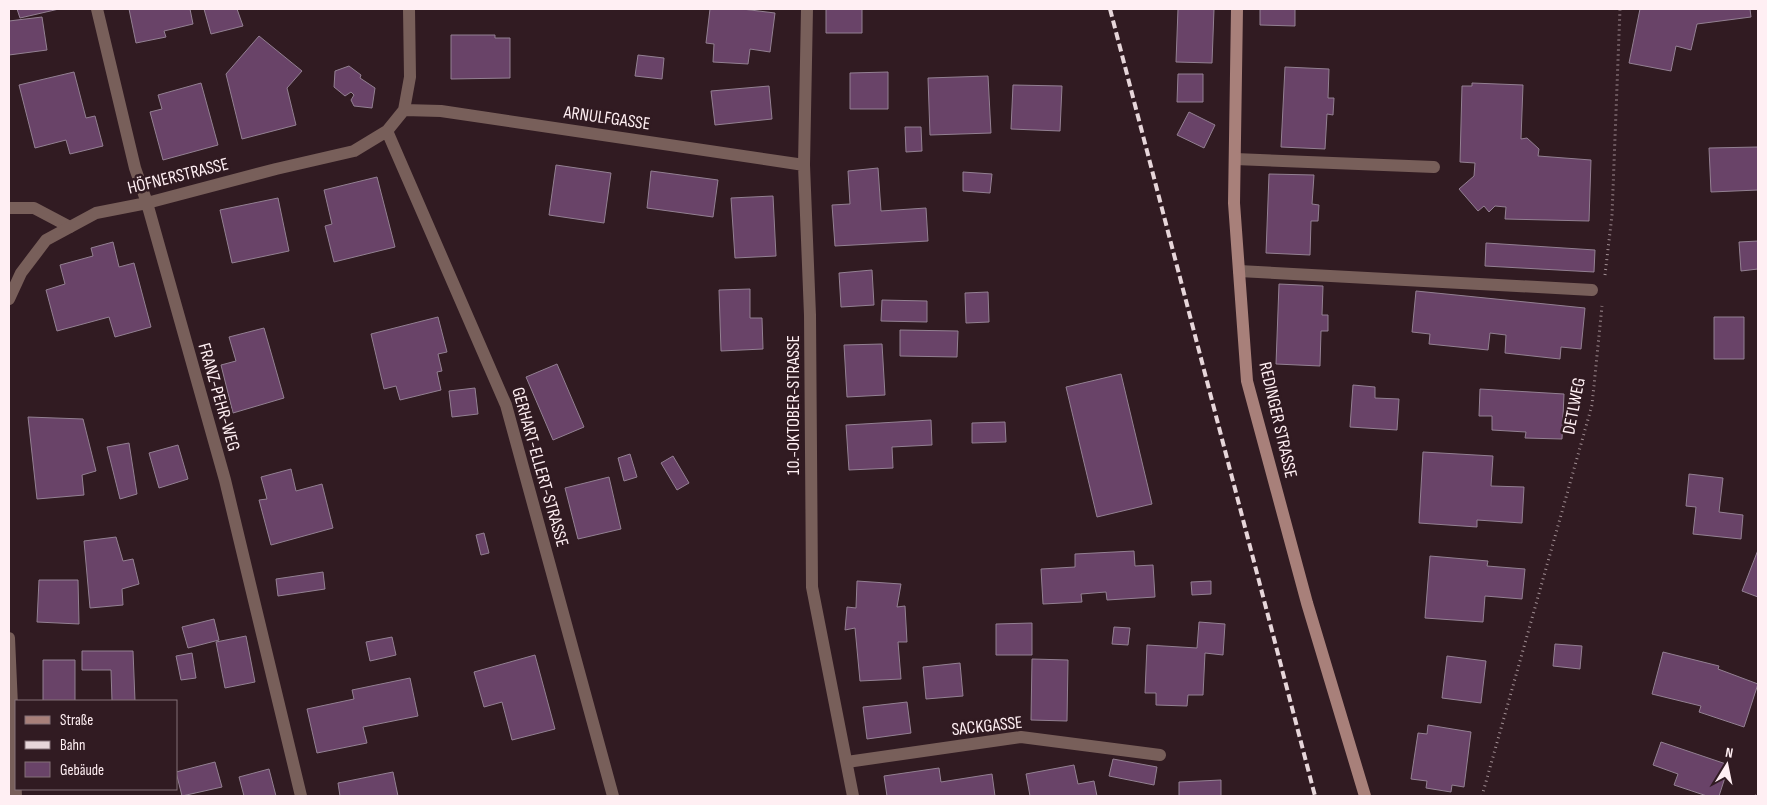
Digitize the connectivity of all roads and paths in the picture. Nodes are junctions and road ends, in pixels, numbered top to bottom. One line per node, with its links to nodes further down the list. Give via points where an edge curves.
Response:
1 (98, 9): 11 (street, FRANZ-PEHR-WEG, via 135,168)
2 (409, 9): 6 (street, via 410,78)
3 (807, 9): 9 (street, 10.-OKTOBER-STRASSE)
4 (1237, 9): 8 (main road, REDINGER STRASSE)
5 (1620, 9): 15 (path, via 1612,215)
6 (404, 110): 7 (street, HÖFNERSTRASSE); 9 (street, ARNULFGASSE, via 440,111)
7 (387, 131): 11 (street, HÖFNERSTRASSE, via 354,151 276,168); 25 (street, GERHART-ELLERT-STRASSE, via 506,405)
8 (1234, 159): 10 (street); 14 (main road, REDINGER STRASSE)
9 (804, 165): 21 (street, 10.-OKTOBER-STRASSE, via 810,314 812,587)
10 (1434, 167)
11 (147, 203): 13 (street, HÖFNERSTRASSE, via 96,213); 24 (street, FRANZ-PEHR-WEG, via 225,480)
12 (9, 208): 13 (street, via 34,208)
13 (70, 227): 17 (street, HÖFNERSTRASSE, via 46,240 21,273)
14 (1239, 271): 16 (street); 27 (main road, REDINGER STRASSE, via 1247,382 1307,603)
15 (1605, 281)
16 (1592, 290)
17 (9, 299)
18 (1603, 300): 28 (path, DETLWEG, via 1592,405)
19 (9, 638): 22 (street)
20 (1160, 755): 21 (street, SACKGASSE, via 1021,737)
21 (847, 762): 26 (street, 10.-OKTOBER-STRASSE)
22 (15, 773)
23 (1758, 792): 29 (path)
24 (301, 796)
25 (613, 796)
26 (853, 796)
27 (1365, 796)
28 (1482, 796)
29 (1756, 796)

